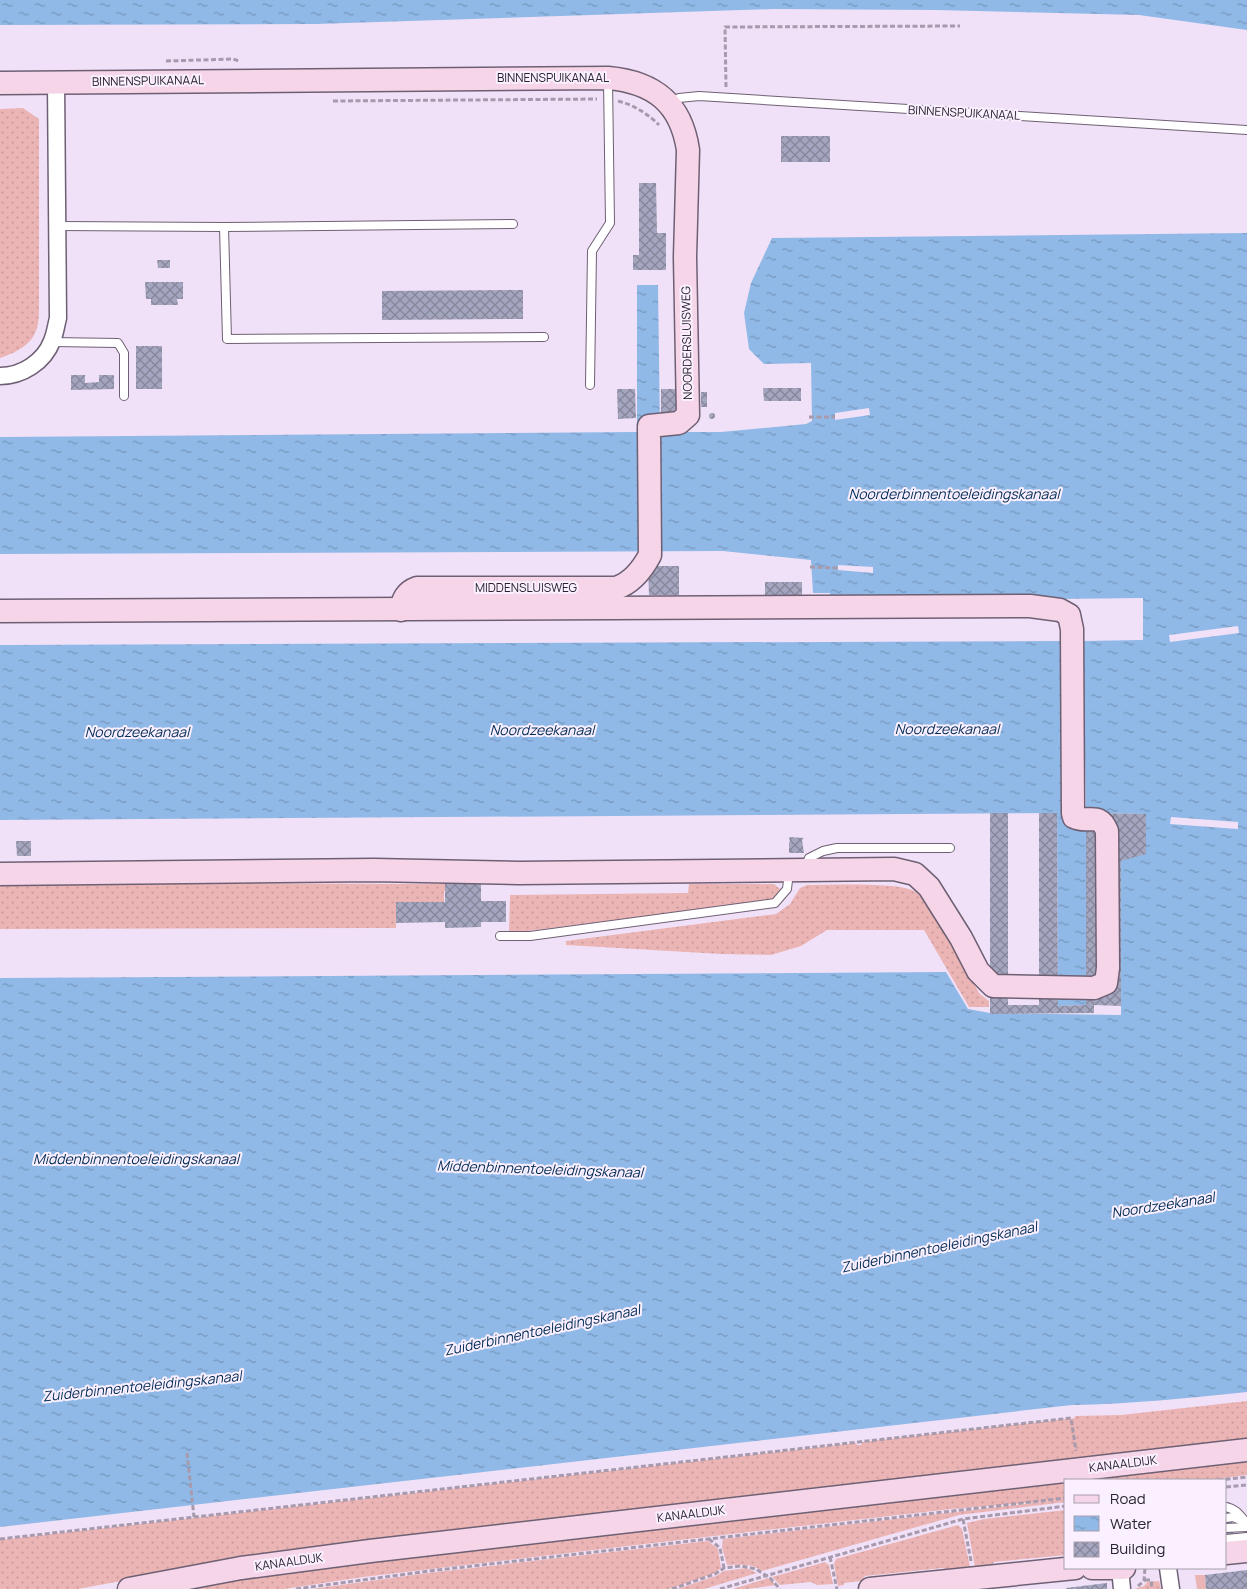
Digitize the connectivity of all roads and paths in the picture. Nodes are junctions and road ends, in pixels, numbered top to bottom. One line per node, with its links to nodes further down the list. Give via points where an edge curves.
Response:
1 (960, 26): 5 (path, via 725,27)
2 (608, 78): 3 (street, BINNENSPUIKANAAL); 6 (lane); 8 (street, BINNENSPUIKANAAL, via 635,82)
3 (56, 82): 4 (street, BINNENSPUIKANAAL); 12 (street)
4 (0, 83)
5 (726, 98): 8 (lane, BINNENSPUIKANAAL, via 690,96); 10 (lane, BINNENSPUIKANAAL)
6 (608, 100): 7 (path); 9 (path, via 636,108); 17 (lane, via 610,222 592,251)
7 (324, 101)
8 (669, 104): 21 (street, NOORDERSLUISWEG, via 682,126 688,150 685,257 688,415 679,423 649,426)
9 (662, 130)
10 (1247, 130)
11 (513, 224): 13 (lane)
12 (58, 226): 13 (lane); 15 (street, via 58,318)
13 (224, 226): 14 (lane, via 227,339)
14 (544, 337)
15 (52, 342): 16 (street, via 37,363 11,376); 18 (lane, via 118,343 124,353)
16 (0, 376)
17 (590, 385)
18 (124, 396)
19 (835, 416): 20 (path)
20 (809, 417)
21 (650, 556): 24 (street, MIDDENSLUISWEG, via 626,585 616,588 417,588 405,596)
22 (810, 567): 23 (path)
23 (840, 568)
24 (401, 610): 25 (street); 27 (street, via 1030,606 1060,610 1069,615 1072,629 1073,813 1078,819 1098,819 1104,824 1108,841 1106,983 1094,988 993,986 978,971 929,887 915,874 894,869)
25 (0, 611)
26 (950, 848): 27 (lane, via 837,848 809,858)
27 (797, 870): 28 (street); 29 (lane, via 775,903 530,936)
28 (0, 874)
29 (500, 936)
30 (1247, 1450): 62 (street, KANAALDIJK, via 370,1551 241,1568)
31 (187, 1453): 40 (path)
32 (1076, 1454): 40 (path, via 1071,1418)
33 (1247, 1477): 34 (path)
34 (1227, 1479)
35 (1247, 1485): 36 (path)
36 (1227, 1487)
37 (1064, 1498): 46 (path)
38 (1064, 1506): 41 (path)
39 (1227, 1507): 43 (lane, via 1238,1512)
40 (194, 1517): 47 (path)
41 (963, 1518): 53 (path); 61 (path)
42 (1227, 1518): 43 (lane, via 1233,1517)
43 (1246, 1524): 44 (lane)
44 (1227, 1528)
45 (1247, 1537): 49 (lane)
46 (722, 1538): 48 (path); 50 (path)
47 (0, 1539)
48 (709, 1539): 50 (path); 63 (path)
49 (1227, 1539)
50 (720, 1548): 54 (path)
51 (1247, 1551): 52 (street)
52 (1227, 1553)
53 (830, 1556): 59 (path); 67 (path)
54 (724, 1568): 59 (path, via 747,1566); 64 (path)
55 (1069, 1569): 61 (street)
56 (1096, 1569): 58 (street)
57 (1168, 1569): 70 (street)
58 (1122, 1575)
59 (766, 1576): 65 (path); 66 (path)
60 (1145, 1580): 69 (path, via 1151,1580)
61 (976, 1584): 68 (street)
62 (133, 1589)
63 (296, 1589)
64 (672, 1589)
65 (720, 1589)
66 (780, 1589)
67 (838, 1589)
68 (870, 1589)
69 (1152, 1589)
70 (1171, 1589)

